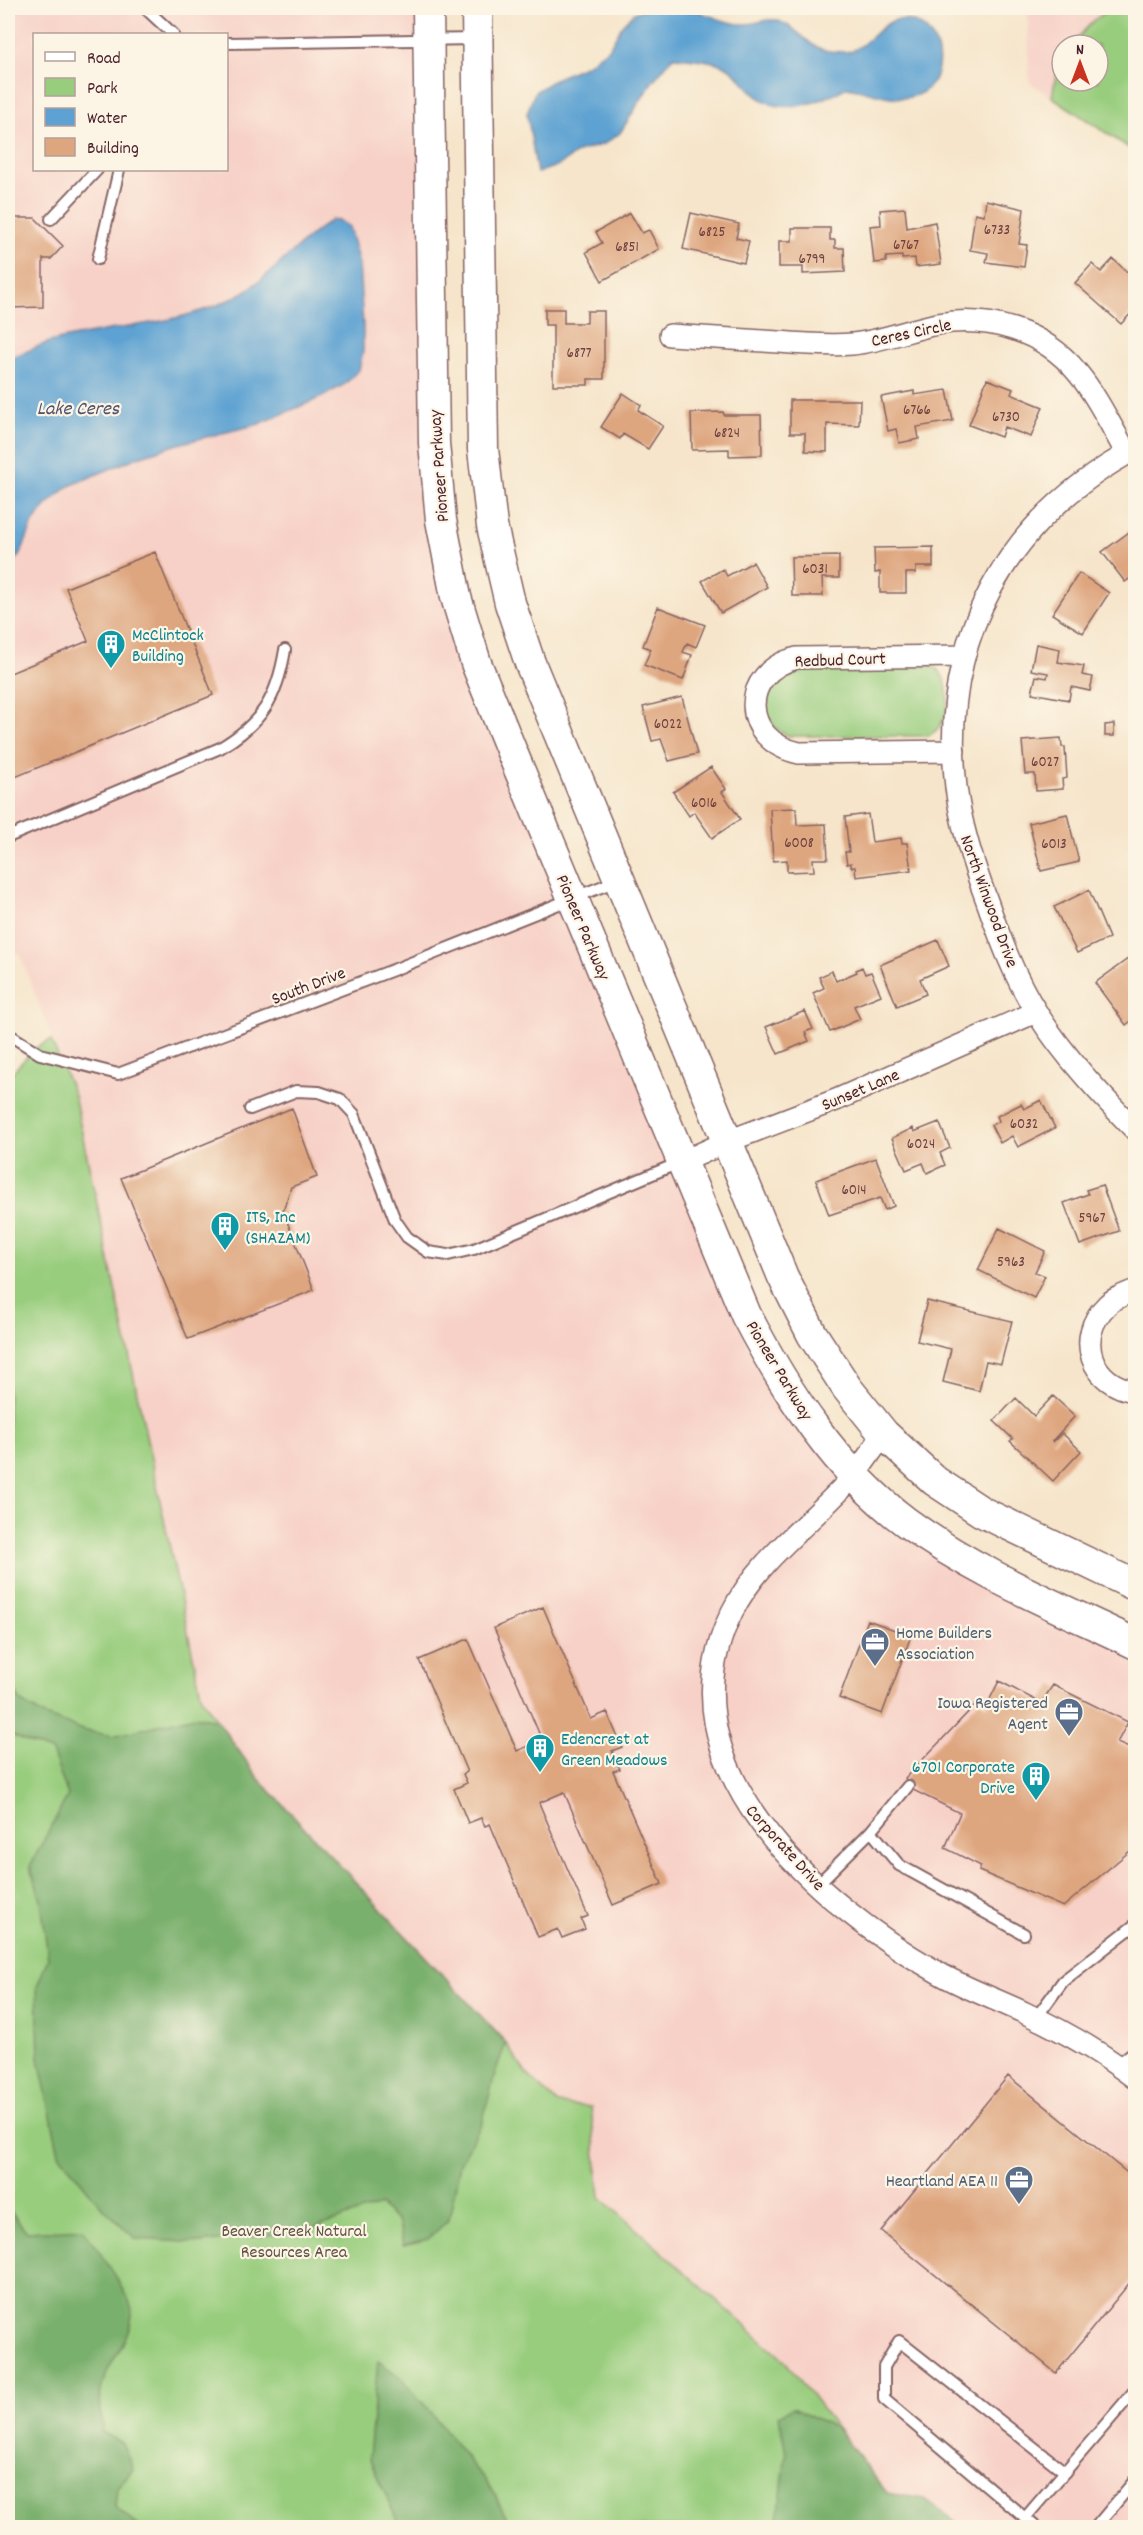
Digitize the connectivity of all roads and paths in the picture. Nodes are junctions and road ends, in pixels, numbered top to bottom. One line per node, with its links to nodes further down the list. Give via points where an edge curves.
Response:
1 (145, 8): 4 (lane)
2 (428, 8): 6 (street, Pioneer Parkway)
3 (477, 8): 5 (street)
4 (172, 33)
5 (479, 39): 6 (lane); 18 (street, via 483,449 492,526 510,603 530,663)
6 (429, 40): 7 (lane); 19 (street, Pioneer Parkway, via 434,442 441,520 456,597 476,663)
7 (228, 43)
8 (96, 171): 10 (lane)
9 (119, 171): 11 (lane)
10 (51, 219)
11 (98, 259)
12 (670, 334): 13 (street, Ceres Circle, via 851,344 960,321 1010,327 1059,353 1077,371)
13 (1131, 452): 15 (street, North Winwood Drive, via 1046,513 1015,549 978,611)
14 (285, 650): 17 (lane, via 280,679 265,711 240,736 220,748)
15 (964, 656): 16 (street, North Winwood Drive); 16 (street, Redbud Court, via 797,658 781,662 766,673 756,690 754,710 759,727 784,750)
16 (954, 751): 20 (street, North Winwood Drive, via 961,815 973,862 1001,940)
17 (8, 837)
18 (619, 880): 19 (lane, South Drive); 24 (street)
19 (572, 897): 21 (lane, South Drive, via 152,1064 118,1074 40,1054); 25 (street, Pioneer Parkway)
20 (1036, 1012): 23 (street, North Winwood Drive, via 1089,1082); 24 (street, Sunset Lane, via 836,1100)
21 (8, 1034)
22 (250, 1109): 25 (lane, via 296,1091 340,1098 354,1114 395,1220 407,1237 428,1252 448,1255 474,1249)
23 (1136, 1131)
24 (726, 1142): 25 (street, Sunset Lane); 28 (street, via 783,1277 812,1334 847,1388)
25 (682, 1162): 29 (street, Pioneer Parkway, via 764,1350 811,1422)
26 (1136, 1290): 27 (street, via 1109,1303 1099,1314 1090,1347 1093,1364 1104,1378 1118,1387)
27 (1136, 1391)
28 (884, 1434): 29 (street, Corporate Drive); 30 (street, via 935,1481 982,1512)
29 (854, 1475): 31 (street, Pioneer Parkway, via 906,1522 970,1563); 34 (street, Corporate Drive, via 747,1586 731,1613 714,1675 716,1728 727,1768 749,1807)
30 (1136, 1586)
31 (1136, 1644)
32 (908, 1786): 33 (lane)
33 (871, 1831): 34 (lane); 36 (lane, via 899,1865)
34 (817, 1885): 37 (street, Corporate Drive, via 855,1918 939,1974)
35 (1136, 1924): 37 (lane, via 1063,1981)
36 (1024, 1934)
37 (1036, 2018): 39 (street, Corporate Drive)
38 (1136, 2050): 39 (lane)
39 (1117, 2065): 40 (street, Corporate Drive)
40 (1136, 2079)
41 (1136, 2389): 42 (lane)
42 (1065, 2472): 44 (lane); 44 (lane, via 899,2341 884,2367 884,2399)
43 (1136, 2479): 46 (lane)
44 (1025, 2518): 45 (lane)
45 (1037, 2528)
46 (1095, 2528)

